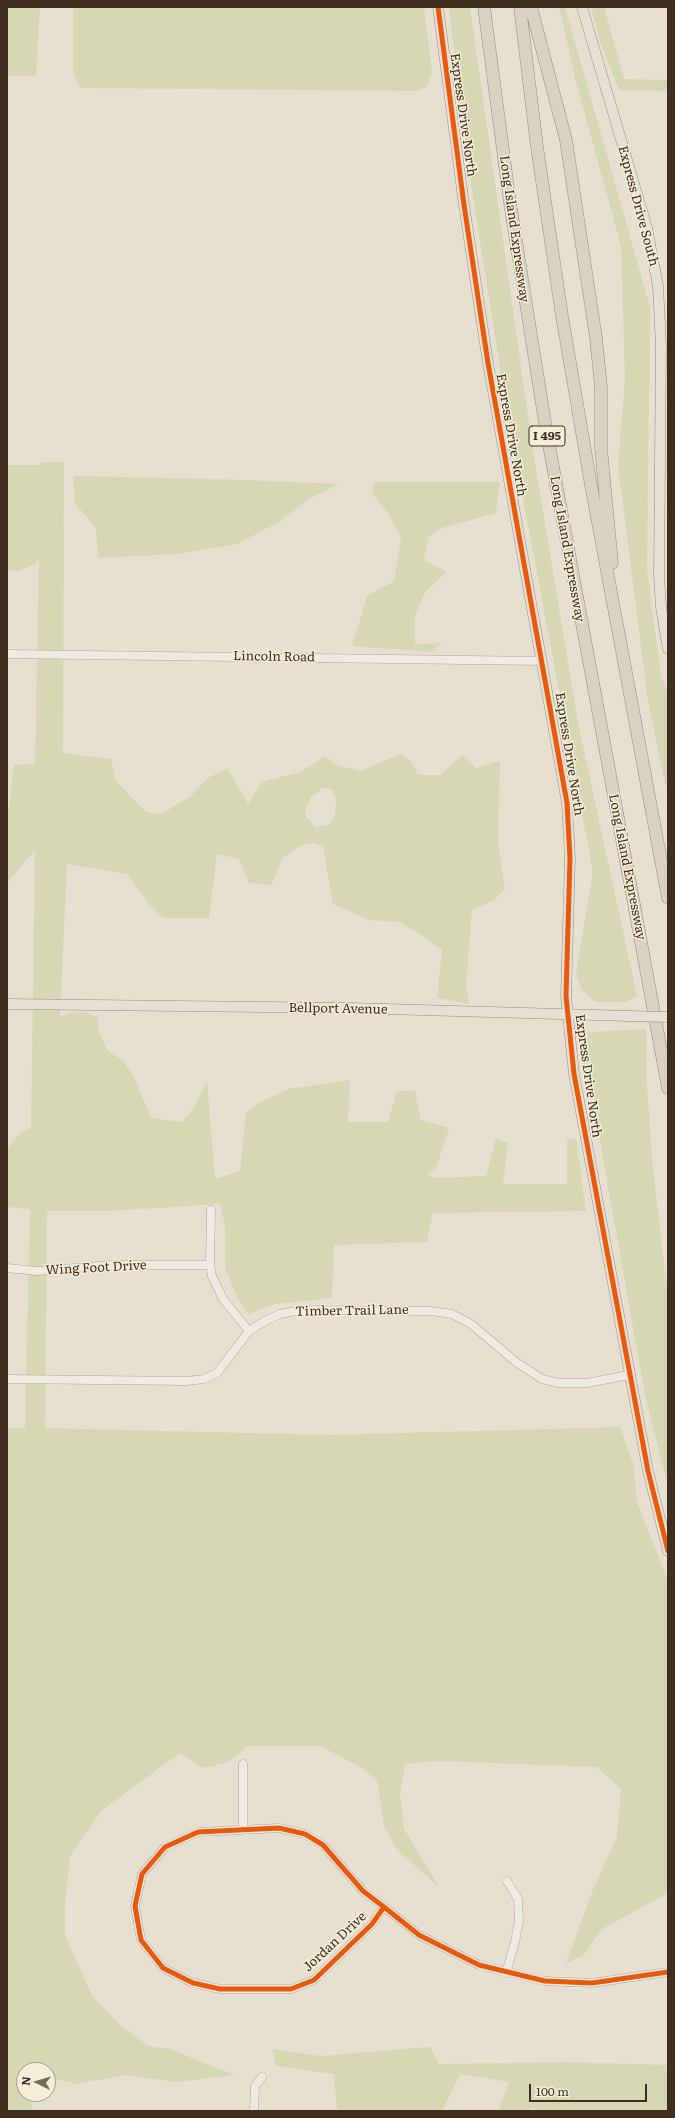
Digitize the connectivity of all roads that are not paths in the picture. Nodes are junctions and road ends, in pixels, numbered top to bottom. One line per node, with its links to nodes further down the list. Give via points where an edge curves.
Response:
1 (438, 7): 9 (main road, Express Drive North, via 488,363)
2 (484, 7): 14 (highway, Long Island Expressway / I 495, via 510,203 546,429)
3 (520, 7): 6 (highway, I 495, via 537,147 562,316)
4 (531, 7): 6 (highway, via 566,140 596,338 601,387 601,448 612,549)
5 (582, 7): 7 (main road, Express Drive South, via 647,228 658,286 661,345 659,575)
6 (615, 610): 10 (highway, I 495)
7 (668, 649)
8 (7, 654): 9 (street, Lincoln Road)
9 (542, 661): 12 (main road, Express Drive North, via 569,823)
10 (668, 898)
11 (7, 1004): 12 (main road, Bellport Avenue, via 351,1008)
12 (568, 1015): 13 (main road, Bellport Avenue, bridge); 19 (main road, Express Drive North, via 579,1104)
13 (668, 1017)
14 (668, 1088)
15 (211, 1210): 16 (street)
16 (210, 1265): 17 (street, Wing Foot Drive, via 112,1265 37,1271); 18 (street, via 212,1276 223,1299)
17 (7, 1268)
18 (249, 1331): 19 (street, Timber Trail Lane, via 280,1314 301,1310 430,1311 452,1314 471,1324 516,1362 542,1379 560,1383 587,1383); 20 (street, Timber Trail Lane, via 216,1373 204,1379)
19 (629, 1375): 21 (main road, Express Drive North, via 648,1471)
20 (7, 1379)
21 (668, 1551)
22 (243, 1764): 23 (street)
23 (243, 1830): 25 (street, Jordan Drive, via 279,1828 305,1834 323,1845 363,1891); 25 (street, Jordan Drive, via 198,1832 165,1847 142,1874 136,1906 141,1940 163,1968 193,1983 220,1989 291,1989 314,1980 372,1924)
24 (507, 1881): 27 (street, via 518,1899 519,1921)
25 (384, 1908): 27 (street, Jordan Drive, via 419,1935 479,1965)
26 (668, 1972): 27 (street, Jordan Drive, via 592,1983 545,1981)
27 (506, 1973)
28 (262, 2077): 29 (street, via 255,2086)
29 (254, 2111)

